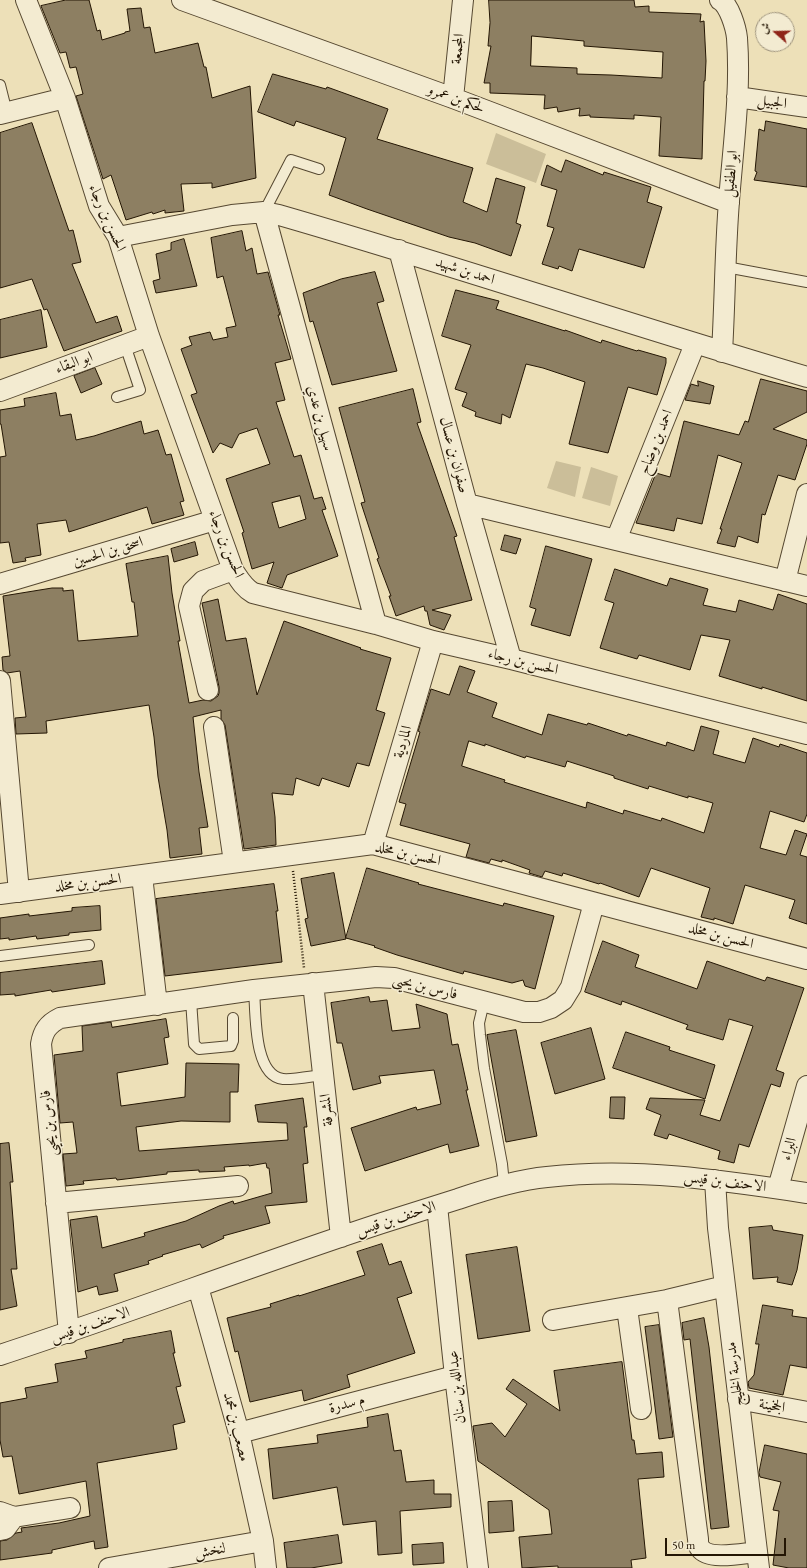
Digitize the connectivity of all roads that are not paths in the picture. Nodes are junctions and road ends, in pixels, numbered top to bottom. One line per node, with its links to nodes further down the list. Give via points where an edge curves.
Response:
1 (26, 0): 7 (street, الحسن بن رجاء)
2 (182, 0): 8 (street, لحكم بن عمرو)
3 (463, 0): 8 (street, المجمعة)
4 (720, 0): 6 (street, ابو الطفيل, via 724,2 731,16 737,36)
5 (0, 85): 10 (lane)
6 (737, 97): 9 (street, الجبيل); 12 (street, ابو الطفيل)
7 (65, 98): 10 (street); 14 (street, الحسن بن رجاء, via 99,206)
8 (453, 98): 12 (street, لحكم بن عمرو)
9 (807, 107)
10 (3, 114)
11 (319, 169): 13 (lane, via 291,160)
12 (729, 203): 16 (street, ابو الطفيل)
13 (264, 212): 14 (street, احمد بن شهيد, via 232,215); 15 (street, احمد بن شهيد); 33 (street, سهيل بن عدي)
14 (118, 237): 18 (street, الحسن بن رجاء)
15 (399, 250): 19 (street, احمد بن شهيد); 26 (street, صفوان بن عسال)
16 (726, 267): 17 (lane); 21 (street, ابو الطفيل)
17 (807, 282)
18 (149, 336): 20 (street, ابو البقاء); 27 (street, الحسن بن رجاء)
19 (695, 344): 21 (street, احمد بن شهيد); 28 (street, احمد بن وضاح)
20 (125, 345): 23 (street, ابو البقاء); 24 (lane, via 140,390)
21 (722, 352): 22 (street, احمد بن شهيد)
22 (807, 377)
23 (0, 391)
24 (117, 397)
25 (807, 494): 30 (street)
26 (467, 504): 28 (street); 35 (street, صفوان بن عسال)
27 (216, 520): 29 (street, الحسن بن رجاء); 31 (street, اسحق بن الحسين)
28 (616, 540): 30 (street)
29 (233, 570): 33 (street, الحسن بن رجاء, via 243,585 253,593); 37 (street, via 203,581 193,591 189,606)
30 (785, 581): 32 (street)
31 (0, 584)
32 (807, 586)
33 (376, 624): 34 (street, الحسن بن رجاء)
34 (433, 641): 35 (street, الحسن بن رجاء); 40 (street, الماردية)
35 (511, 659): 39 (street, الحسن بن رجاء)
36 (0, 681): 43 (street)
37 (208, 690)
38 (214, 727): 41 (street)
39 (807, 734)
40 (373, 844): 41 (street, الحسن بن مخلد); 44 (street, الحسن بن مخلد)
41 (234, 862): 42 (street, الحسن بن مخلد)
42 (142, 876): 43 (street, الحسن بن مخلد); 52 (street)
43 (10, 893)
44 (594, 903): 47 (street, الحسن بن مخلد); 51 (street, فارس بن يحيى, via 571,987 563,1000 539,1012 524,1012)
45 (89, 945): 46 (lane)
46 (0, 956)
47 (807, 959)
48 (310, 984): 49 (street, فارس بن يحيى); 51 (street, فارس بن يحيى, via 376,977 394,978); 54 (street, المشرفة)
49 (254, 990): 50 (street, فارس بن يحيى); 54 (lane, via 257,1040 262,1059 270,1072 282,1079)
50 (191, 1000): 52 (street, فارس بن يحيى); 53 (lane, via 194,1044 199,1049 231,1046)
51 (484, 1002): 57 (lane, via 479,1023 480,1035)
52 (157, 1005): 61 (street, فارس بن يحيى, via 60,1018 49,1025 42,1036)
53 (233, 1018)
54 (324, 1075): 63 (street, المشرفة)
55 (807, 1086): 59 (street, البراء)
56 (715, 1180): 57 (street, الاحنف بن قيس, via 654,1174 598,1173 546,1177); 59 (street, الاحنف بن قيس); 64 (street, مدرسة الخليج)
57 (504, 1184): 62 (street, الاحنف بن قيس)
58 (238, 1186): 61 (street)
59 (778, 1188): 60 (street, الاحنف بن قيس)
60 (807, 1193)
61 (56, 1203): 69 (street, فارس بن يحيى)
62 (437, 1206): 63 (street, الاحنف بن قيس); 71 (street, عبدالله بن سنان)
63 (341, 1237): 65 (street, الاحنف بن قيس)
64 (725, 1286): 66 (street); 72 (street, مدرسة الخليج)
65 (198, 1287): 69 (street, الاحنف بن قيس); 75 (street, مصعب بن محمد)
66 (667, 1300): 67 (street); 80 (street, via 700,1548 716,1556)
67 (627, 1308): 68 (street); 73 (street)
68 (553, 1320)
69 (69, 1333): 70 (street, الاحنف بن قيس)
70 (0, 1355)
71 (455, 1376): 75 (street, م سدرة); 83 (street, عبدالله بن سنان)
72 (738, 1399): 74 (street, الجخينة); 80 (street, مدرسة الخليج)
73 (641, 1409)
74 (807, 1412)
75 (239, 1433): 79 (street, مصعب بن محمد)
76 (70, 1508): 77 (street)
77 (7, 1515): 78 (street, via 5,1529)
78 (0, 1530)
79 (263, 1541): 81 (street, لنخش); 82 (street, مصعب بن محمد)
80 (758, 1560)
81 (109, 1568)
82 (266, 1568)
83 (478, 1568)

